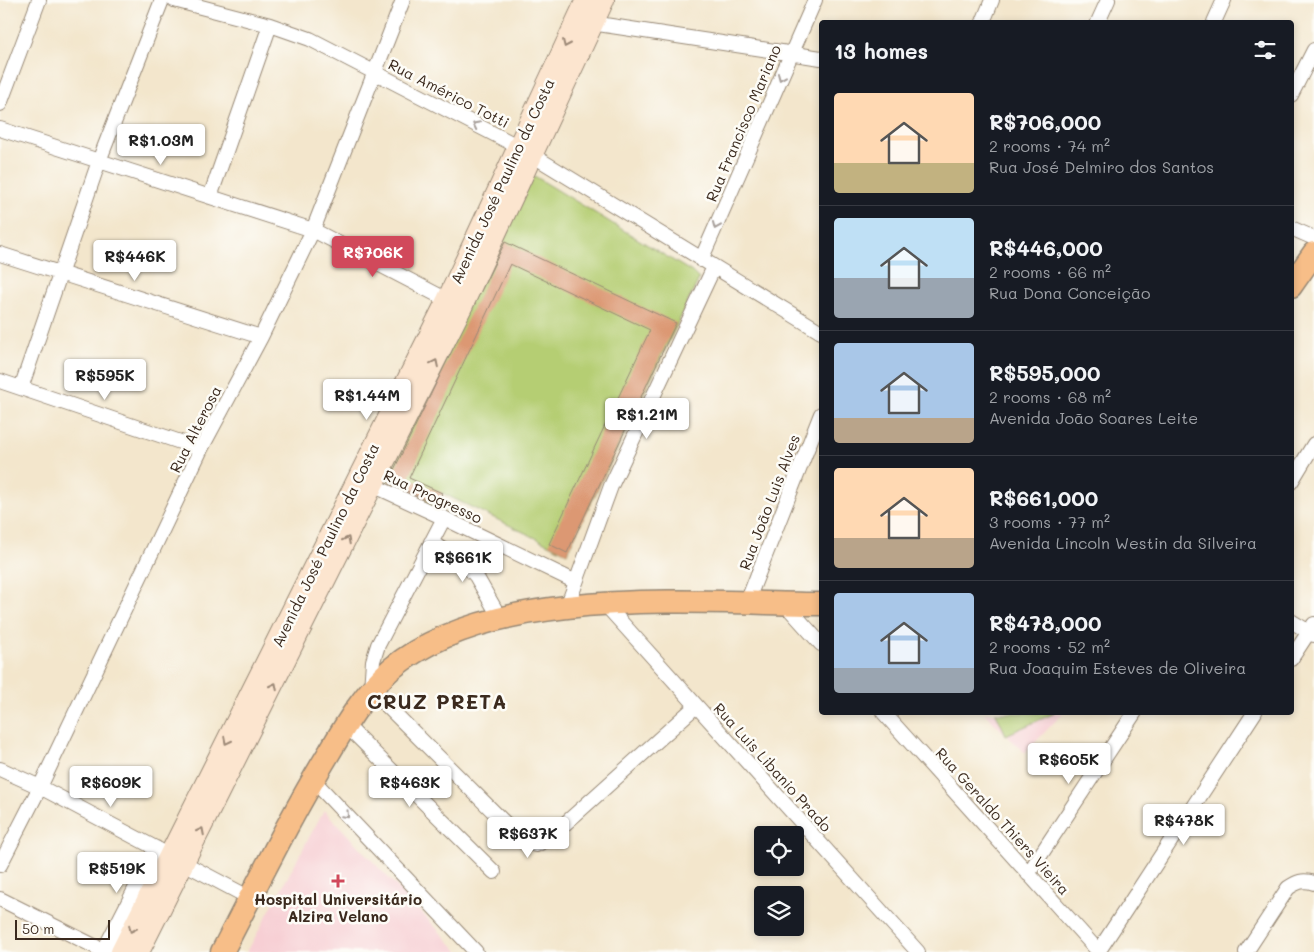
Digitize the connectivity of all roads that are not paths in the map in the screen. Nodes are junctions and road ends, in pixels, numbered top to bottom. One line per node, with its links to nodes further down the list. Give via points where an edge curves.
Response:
1 (39, 0): 21 (street)
2 (162, 0): 24 (street)
3 (174, 0): 15 (street, Rua Américo Totti)
4 (403, 0): 19 (street, Rua Alterosa)
5 (586, 0): 14 (main road, Avenida José Paulino da Costa)
6 (604, 0): 14 (main road, Avenida José Paulino da Costa)
7 (815, 0): 17 (street, Rua Francisco Mariano)
8 (992, 0): 11 (street)
9 (1108, 0): 12 (street)
10 (1224, 0): 13 (street)
11 (984, 20)
12 (1099, 20)
13 (1215, 20)
14 (585, 22): 17 (street); 23 (main road, Avenida José Paulino da Costa)
15 (270, 25): 19 (street, Rua Américo Totti, via 310,39); 25 (street)
16 (1314, 50): 20 (street)
17 (791, 54): 18 (street); 31 (street, Rua Francisco Mariano, one-way to 31)
18 (819, 58)
19 (373, 72): 23 (street, Rua Américo Totti, one-way to 19); 27 (street, Rua Alterosa)
20 (1294, 89)
21 (0, 104)
22 (0, 128): 24 (street)
23 (526, 152): 31 (street, Rua Américo Totti); 35 (main road, Avenida José Paulino da Costa)
24 (99, 161): 25 (street); 33 (street)
25 (210, 197): 27 (street)
26 (1294, 229): 28 (street)
27 (313, 230): 35 (street); 37 (street, Rua Alterosa)
28 (1314, 238)
29 (1314, 253): 34 (main road)
30 (0, 254): 33 (street)
31 (702, 260): 32 (street, Rua Américo Totti)
32 (714, 267): 36 (street, Rua Américo Totti); 47 (street, via 625,452)
33 (61, 274): 37 (street); 39 (street)
34 (1294, 282)
35 (454, 304): 44 (main road, Avenida José Paulino da Costa)
36 (819, 331)
37 (261, 337): 42 (street, Rua Alterosa)
38 (0, 381): 39 (street)
39 (21, 388): 42 (street)
40 (819, 419): 48 (street, Rua João Luis Alves)
41 (1314, 444): 43 (street)
42 (201, 449): 66 (street, Rua Alterosa)
43 (1294, 477)
44 (366, 483): 45 (street, Rua Progresso); 67 (main road, Avenida José Paulino da Costa)
45 (444, 518): 46 (street); 47 (street, Rua Progresso)
46 (431, 542): 53 (street, via 467,566); 58 (street, via 378,645 373,661)
47 (576, 582): 52 (street)
48 (747, 602): 49 (main road); 50 (main road)
49 (604, 604): 52 (main road); 59 (street, Rua Luis Libanio Prado)
50 (785, 604): 51 (main road); 56 (street)
51 (819, 604)
52 (567, 607): 53 (main road)
53 (500, 618): 58 (main road, via 472,625 423,649 392,669)
54 (1294, 622): 55 (street)
55 (1313, 631): 57 (street)
56 (819, 642)
57 (1294, 655)
58 (372, 690): 59 (street, via 529,845 548,839); 63 (main road)
59 (696, 706): 78 (street, Rua Luis Libanio Prado)
60 (886, 715): 70 (street, Rua Geraldo Thiers Vieira)
61 (1133, 715): 70 (street)
62 (1253, 715): 79 (street)
63 (346, 725): 65 (main road); 69 (street)
64 (0, 769): 66 (street)
65 (312, 780): 72 (main road); 77 (street, one-way to 77)
66 (40, 788): 67 (street); 68 (street, Rua Alterosa)
67 (170, 855): 72 (street); 74 (main road, Avenida José Paulino da Costa, one-way to 74); 75 (main road, Avenida José Paulino da Costa)
68 (0, 866)
69 (494, 872)
70 (1028, 874): 79 (street, Rua Geraldo Thiers Vieira)
71 (1314, 883): 80 (street, via 1306,880 1288,888)
72 (250, 898): 76 (main road)
73 (0, 899): 74 (street)
74 (109, 952)
75 (139, 952)
76 (222, 952)
77 (476, 952)
78 (918, 952)
79 (1098, 952)
80 (1246, 952)

